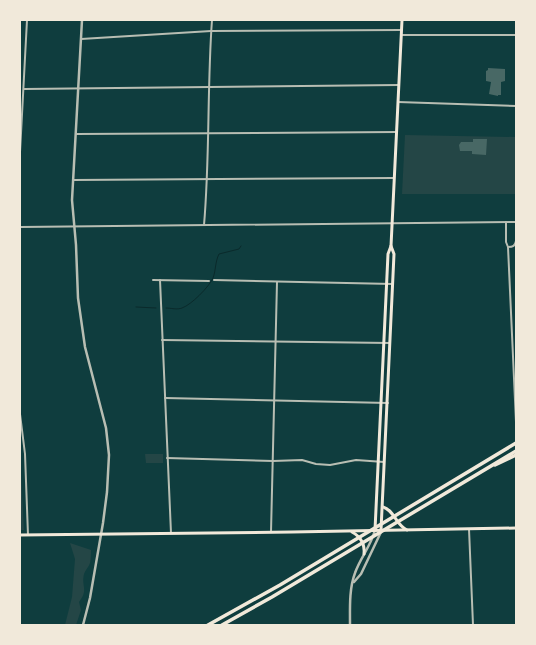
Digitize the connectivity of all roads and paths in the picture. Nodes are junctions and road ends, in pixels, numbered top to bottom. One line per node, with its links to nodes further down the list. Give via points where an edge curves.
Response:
1 (27, 20): 13 (street)
2 (82, 20): 9 (street)
3 (212, 20): 6 (street)
4 (402, 20): 5 (main road)
5 (401, 30): 6 (street); 7 (main road)
6 (211, 31): 9 (street); 11 (street)
7 (401, 35): 8 (street); 10 (main road)
8 (516, 35)
9 (80, 38): 12 (street)
10 (399, 85): 11 (street); 14 (main road)
11 (210, 87): 12 (street); 18 (street)
12 (78, 88): 13 (street); 17 (street)
13 (24, 89): 19 (street)
14 (398, 102): 15 (street); 16 (main road)
15 (516, 106)
16 (396, 132): 18 (street); 20 (main road)
17 (76, 134): 18 (street); 22 (street)
18 (207, 134): 21 (street)
19 (20, 152)
20 (394, 178): 21 (street); 24 (main road)
21 (208, 179): 22 (street); 27 (street)
22 (73, 180): 26 (street)
23 (506, 222): 24 (street); 25 (street); 31 (street)
24 (392, 223): 27 (street); 30 (main road)
25 (516, 223)
26 (74, 225): 27 (street); 28 (street); 64 (street, via 82,329 106,428 109,455)
27 (204, 225)
28 (20, 227)
29 (516, 241): 31 (street, via 512,247)
30 (391, 246): 37 (main road, via 388,252); 38 (main road, via 394,252)
31 (508, 247): 48 (street)
32 (153, 280): 33 (street)
33 (160, 280): 35 (street); 39 (street)
34 (214, 280): 36 (street)
35 (209, 281)
36 (276, 282): 37 (street); 40 (street)
37 (387, 284): 38 (street); 41 (main road)
38 (393, 284): 42 (main road)
39 (162, 340): 40 (street); 43 (street)
40 (275, 342): 41 (street); 44 (street)
41 (384, 343): 42 (street); 45 (main road)
42 (390, 344): 46 (main road)
43 (165, 398): 44 (street); 51 (street)
44 (273, 400): 45 (street); 52 (street)
45 (382, 403): 46 (street); 53 (main road)
46 (388, 403): 54 (main road)
47 (20, 414): 66 (street, via 25,454)
48 (516, 422)
49 (515, 444): 72 (highway)
50 (515, 454): 73 (highway, via 488,467)
51 (167, 458): 52 (street); 63 (street)
52 (273, 460): 53 (street, via 302,460 330,465 356,460); 62 (street)
53 (379, 462): 54 (street); 58 (main road)
54 (385, 462): 55 (main road)
55 (383, 506): 59 (main road); 60 (main road, via 401,526)
56 (516, 528): 57 (main road)
57 (469, 529): 60 (main road); 75 (street)
58 (375, 530): 59 (main road); 61 (main road); 67 (street)
59 (381, 530): 60 (main road); 69 (street)
60 (409, 530)
61 (350, 531): 62 (main road); 67 (main road, via 362,541)
62 (271, 532): 63 (main road)
63 (170, 533): 64 (main road)
64 (101, 534): 66 (main road); 71 (street)
65 (20, 535): 66 (main road)
66 (28, 535)
67 (364, 554): 68 (street)
68 (358, 566): 69 (street); 70 (street)
69 (363, 569): 70 (street)
70 (354, 582): 74 (street)
71 (83, 625)
72 (208, 625)
73 (222, 625)
74 (350, 625)
75 (473, 625)

